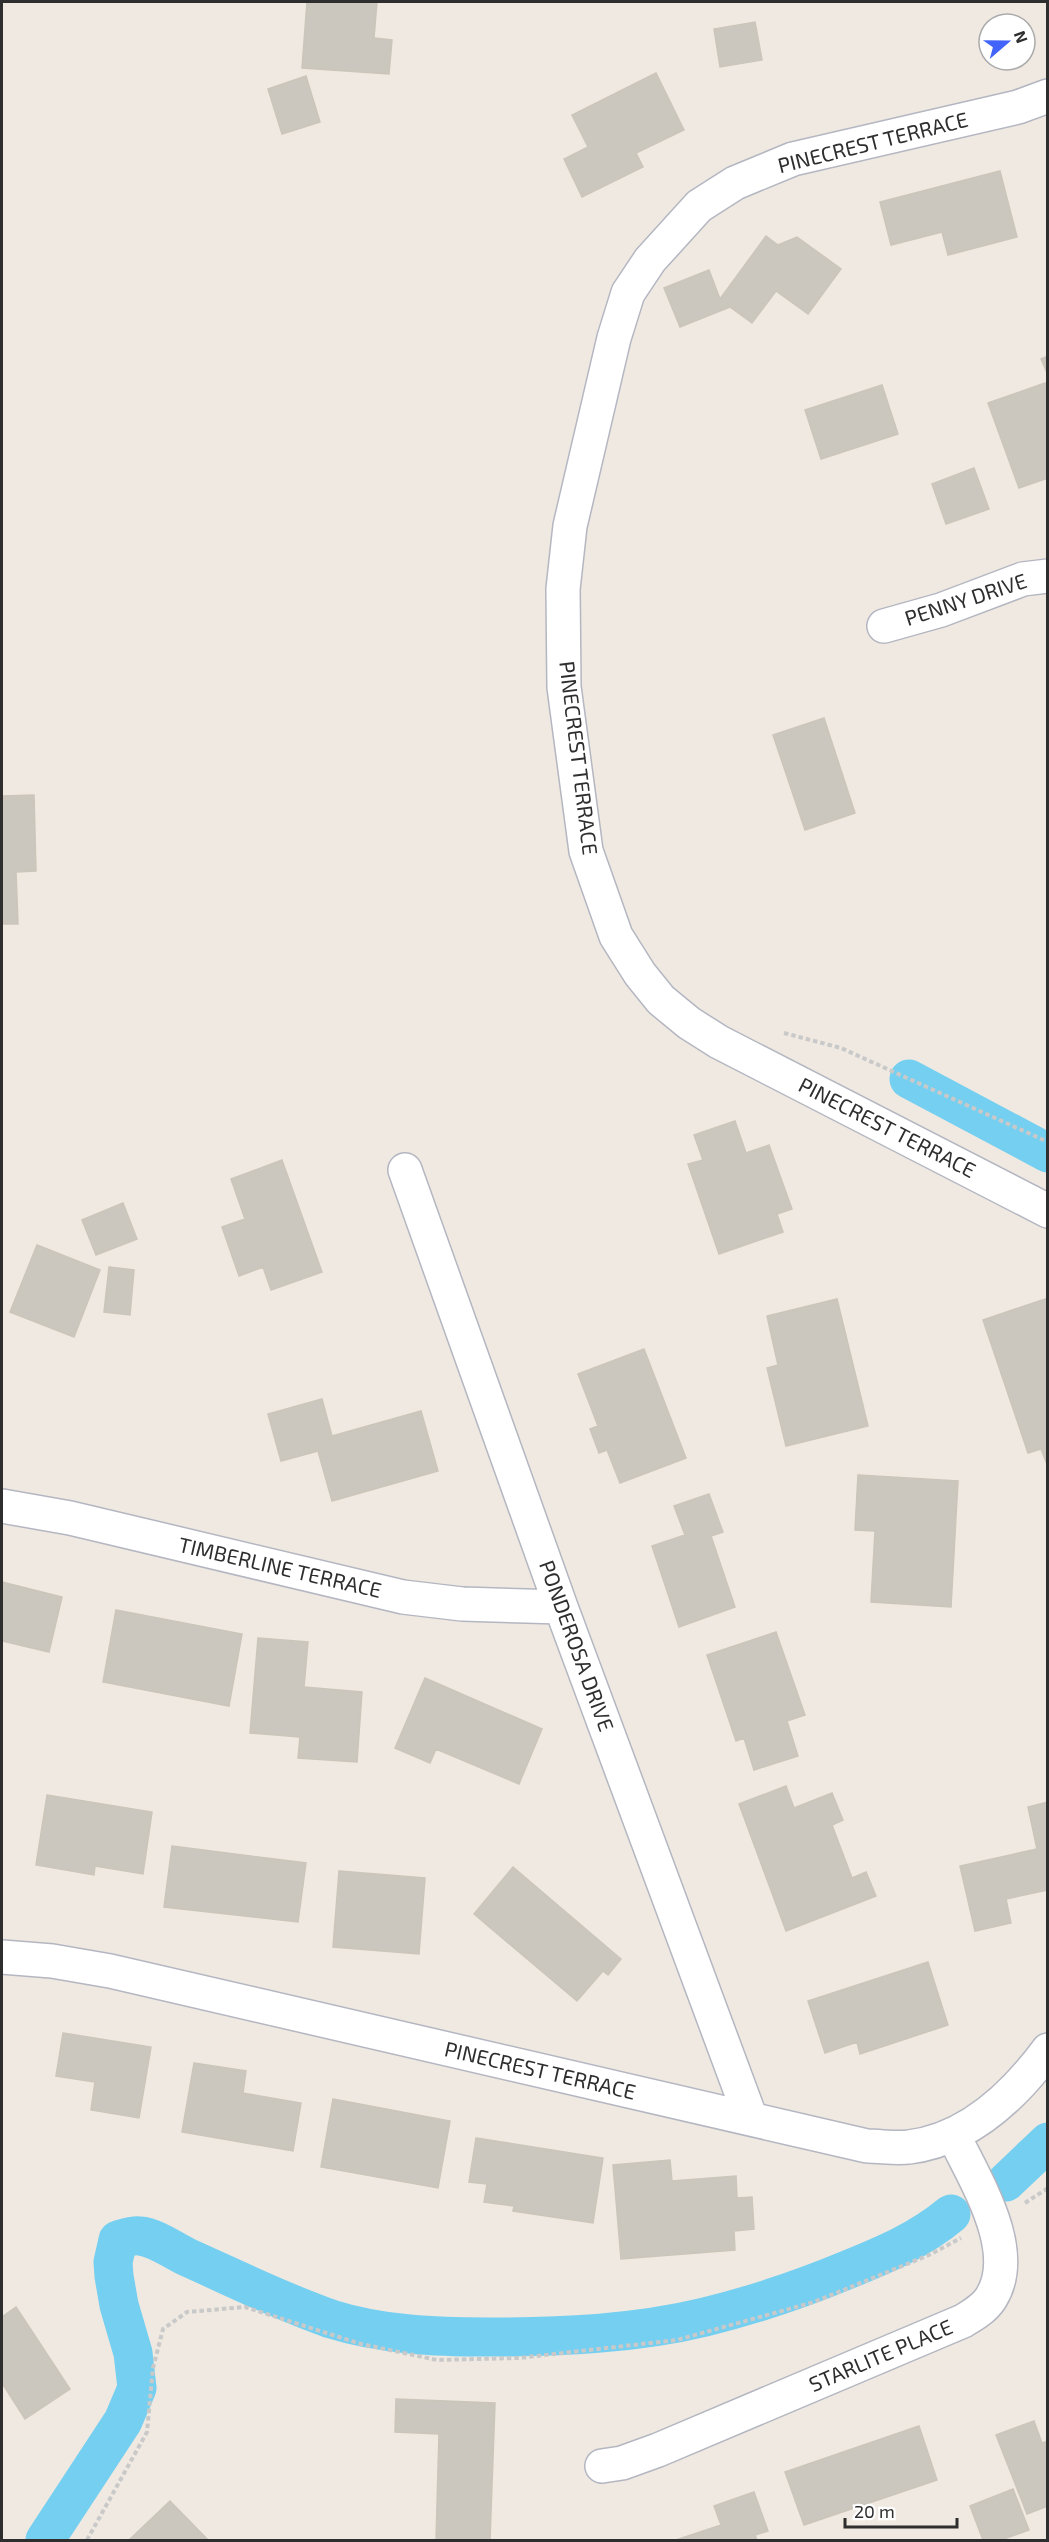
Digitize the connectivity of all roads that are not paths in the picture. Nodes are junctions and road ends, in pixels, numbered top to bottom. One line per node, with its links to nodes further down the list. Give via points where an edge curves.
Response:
1 (1047, 96): 5 (street, PINECREST TERRACE, via 1018,107 793,159 735,183 699,206 672,233 628,294 614,338 570,526 563,589 564,687 586,851 616,936 640,974 661,1000 719,1042)
2 (1047, 576): 3 (street, PENNY DRIVE, via 1023,579 941,610)
3 (884, 626)
4 (405, 1170): 7 (street, PONDEROSA DRIVE)
5 (1047, 1211)
6 (2, 1506): 7 (street, TIMBERLINE TERRACE, via 70,1518 403,1597 462,1604)
7 (561, 1607): 10 (street, PONDEROSA DRIVE)
8 (2, 1957): 10 (street, PINECREST TERRACE, via 110,1971)
9 (1047, 2050): 11 (street, PINECREST TERRACE, via 992,2110)
10 (751, 2120): 11 (street, PINECREST TERRACE, via 867,2146 907,2148)
11 (953, 2134): 12 (street, STARLITE PLACE, via 999,2239 998,2283 980,2311 658,2450)
12 (602, 2466)

